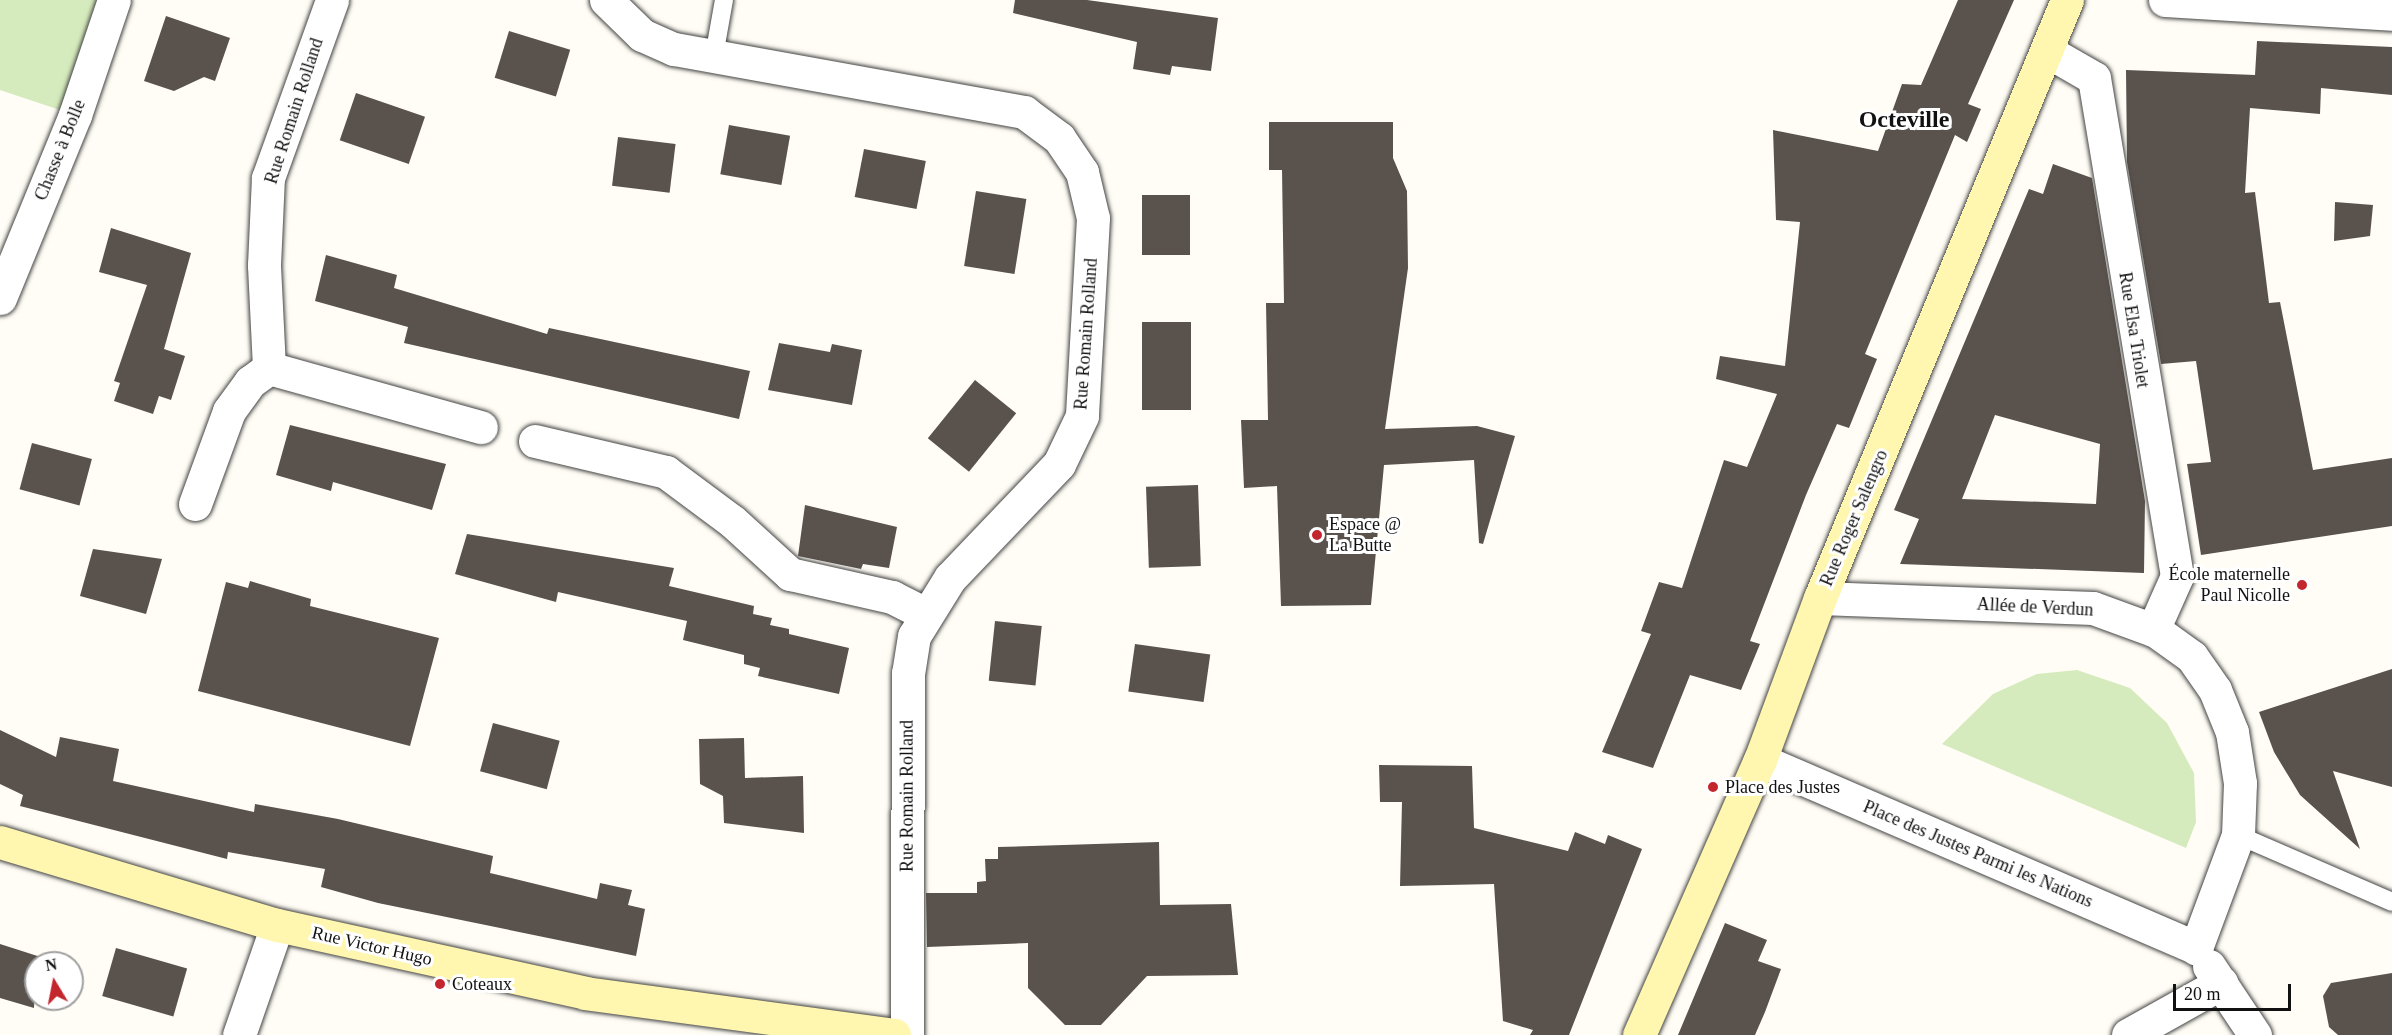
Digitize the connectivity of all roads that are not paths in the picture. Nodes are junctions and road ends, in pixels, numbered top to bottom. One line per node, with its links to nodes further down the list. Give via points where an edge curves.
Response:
1 (114, 0): 10 (street, Chasse à Bolle, via 75,115)
2 (332, 0): 11 (street, Rue Romain Rolland, via 268,178 264,265)
3 (606, 0): 9 (street, Rue Romain Rolland, via 642,35 674,49)
4 (724, 0): 9 (lane)
5 (2067, 0): 8 (main road, Rue Roger Salengro)
6 (2165, 0): 7 (street)
7 (2392, 14)
8 (2047, 51): 15 (main road, Rue Roger Salengro); 17 (street, Rue Elsa Triolet, via 2094,78 2177,576)
9 (714, 56): 16 (street, Rue Romain Rolland, via 1024,112 1059,138 1082,172 1094,218 1082,416 1059,464 950,578)
10 (0, 298)
11 (269, 368): 12 (street); 14 (street, via 250,382 229,411)
12 (481, 427)
13 (535, 441): 16 (street, via 666,472 732,521 790,574 892,597)
14 (195, 504)
15 (1820, 598): 17 (street, Allée de Verdun, via 2093,608); 18 (main road, Rue Roger Salengro)
16 (925, 614): 27 (street, Rue Romain Rolland, via 908,673)
17 (2153, 630): 19 (street, Allée de Verdun, via 2192,657 2215,690 2234,742 2240,783)
18 (1760, 759): 23 (street, Place des Justes Parmi les Nations); 28 (main road, Rue Roger Salengro)
19 (2238, 835): 21 (lane); 23 (street, Allée de Verdun)
20 (0, 843): 22 (main road, Rue Victor Hugo)
21 (2392, 902)
22 (277, 925): 25 (street); 26 (main road, Rue Victor Hugo, via 585,993)
23 (2196, 948): 24 (street)
24 (2221, 983): 29 (street); 30 (street)
25 (239, 1035)
26 (894, 1035)
27 (907, 1035)
28 (1639, 1035)
29 (2128, 1035)
30 (2255, 1035)

